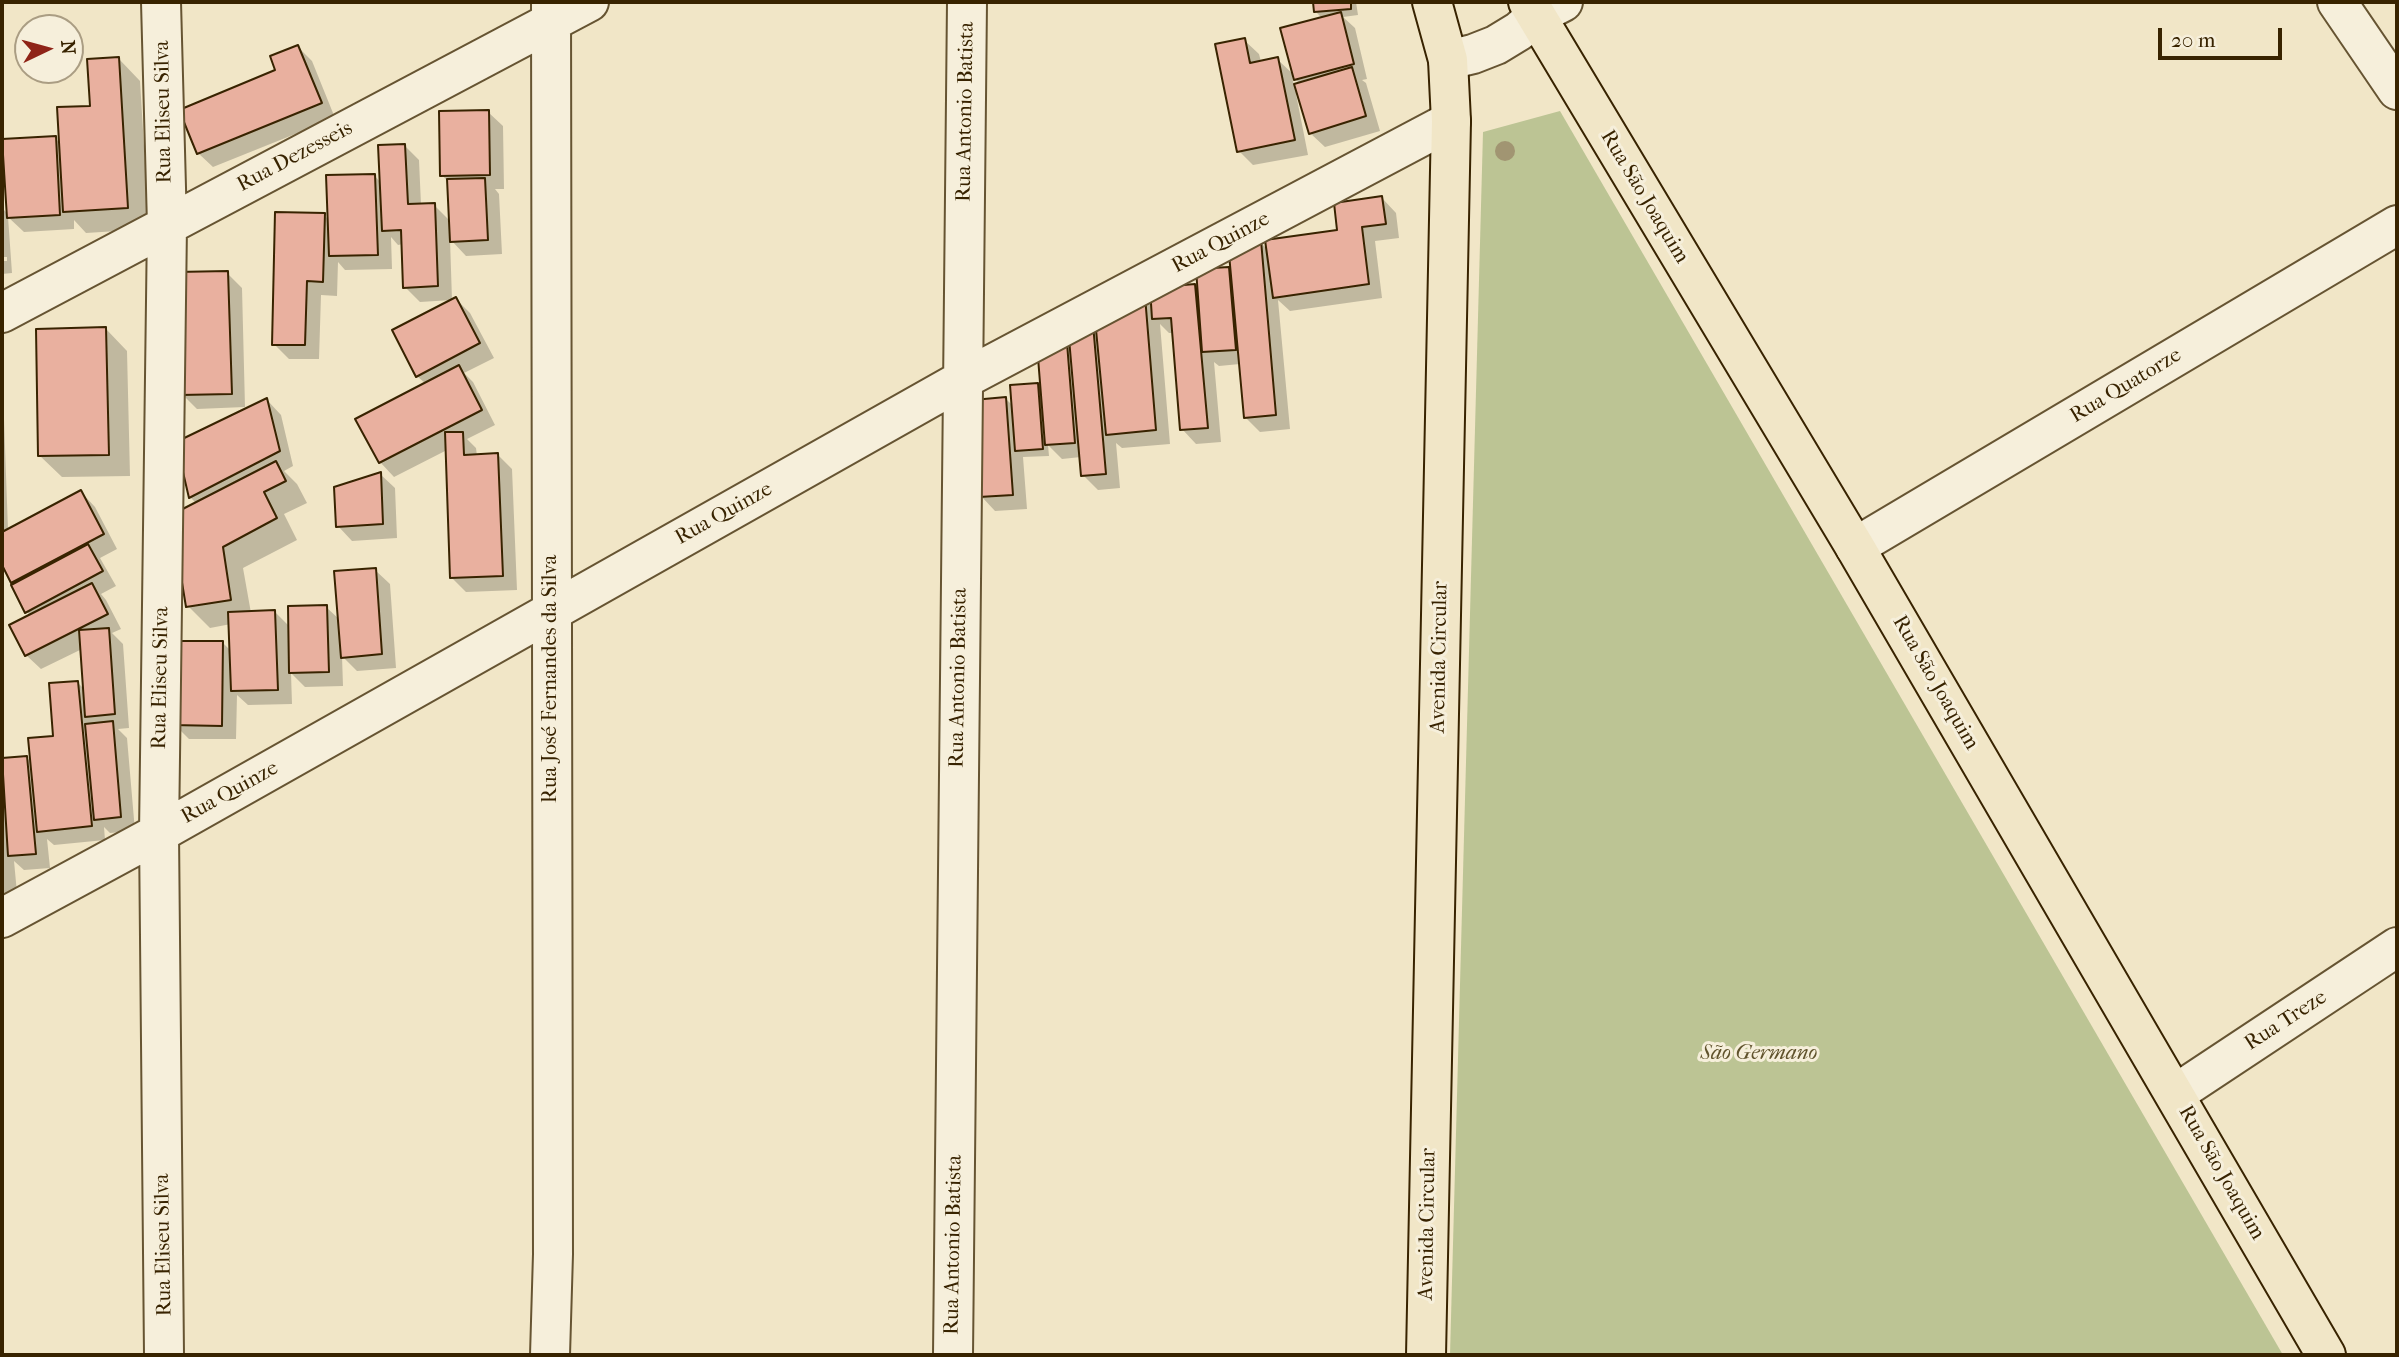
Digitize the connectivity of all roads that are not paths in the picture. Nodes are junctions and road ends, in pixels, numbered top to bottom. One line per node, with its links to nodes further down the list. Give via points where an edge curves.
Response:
1 (161, 2): 11 (street, Rua Eliseu Silva)
2 (589, 2): 7 (street, Rua Dezesseis)
3 (967, 2): 14 (street, Rua Antonio Batista)
4 (1432, 2): 8 (main road, Avenida Circular)
5 (2337, 2): 9 (street)
6 (1542, 7): 8 (street, via 1519,31 1496,45); 15 (main road, Rua São Joaquim)
7 (551, 11): 11 (street, Rua Dezesseis); 16 (street, Rua José Fernandes da Silva)
8 (1448, 60): 10 (main road, Avenida Circular)
9 (2397, 90)
10 (1451, 121): 14 (street, Rua Quinze); 24 (main road, Avenida Circular)
11 (167, 225): 13 (street, Rua Dezesseis); 17 (street, Rua Eliseu Silva)
12 (2397, 225): 15 (street, Rua Quatorze)
13 (2, 313)
14 (962, 380): 16 (street, Rua Quinze); 23 (street, Rua Antonio Batista)
15 (1854, 547): 20 (main road, Rua São Joaquim)
16 (551, 611): 17 (street, Rua Quinze); 22 (street, Rua José Fernandes da Silva)
17 (159, 833): 18 (street, Rua Quinze); 21 (street, Rua Eliseu Silva)
18 (2, 918)
19 (2397, 947): 20 (street, Rua Treze)
20 (2175, 1094): 25 (main road, Rua São Joaquim)
21 (164, 1355)
22 (550, 1355)
23 (953, 1355)
24 (1426, 1355)
25 (2326, 1355)

